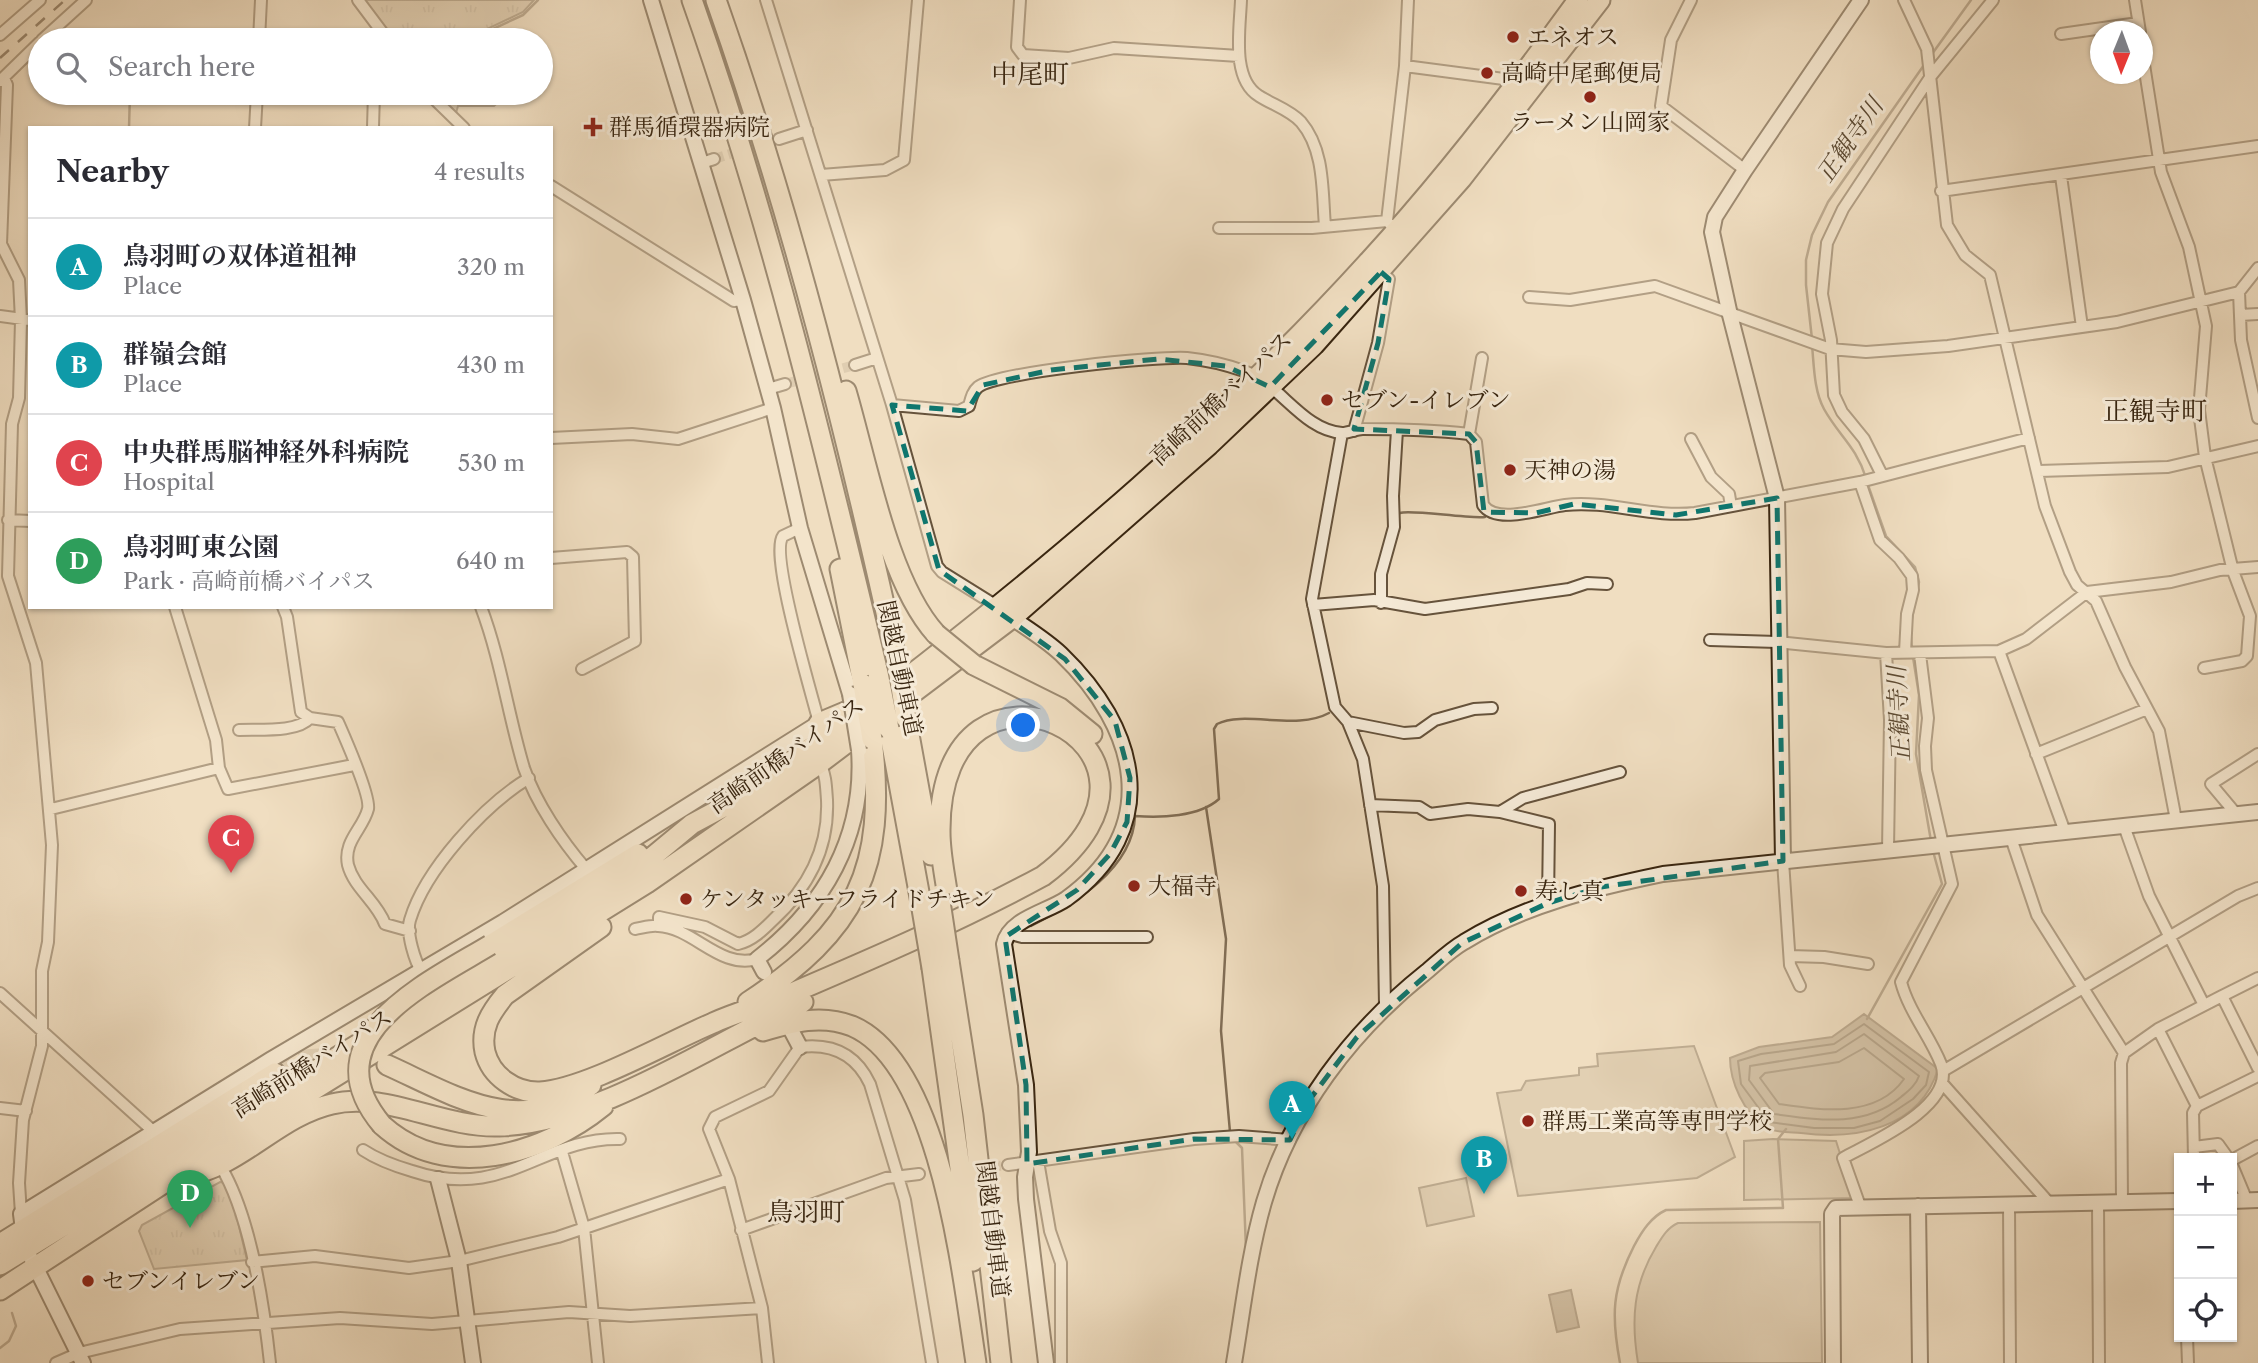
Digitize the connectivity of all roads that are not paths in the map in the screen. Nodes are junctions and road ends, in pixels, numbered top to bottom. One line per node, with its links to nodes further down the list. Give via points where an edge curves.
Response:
1 (40, 0): 26 (street)
2 (86, 0): 21 (street)
3 (261, 0): 22 (street)
4 (358, 0): 23 (street)
5 (651, 0): 57 (street, via 708,161)
6 (692, 0): 113 (highway, via 818,420 827,510)
7 (716, 0): 48 (highway, 関越自動車道)
8 (766, 0): 40 (street)
9 (918, 0): 45 (street, via 904,160 885,170)
10 (1020, 0): 28 (street, via 1017,47 1023,55 1069,58 1114,48)
11 (1241, 0): 28 (street)
12 (1408, 0): 29 (street)
13 (1578, 0): 32 (highway, 高崎前橋バイパス)
14 (1600, 0): 54 (highway, 高崎前橋バイパス, via 1462,178)
15 (1691, 0): 44 (street, via 1671,40 1661,106)
16 (1861, 0): 44 (street)
17 (1904, 0): 30 (street, via 1927,49)
18 (1993, 0): 30 (street)
19 (2135, 0): 20 (street)
20 (2138, 21)
21 (55, 28)
22 (260, 28)
23 (374, 28)
24 (2090, 31): 25 (street)
25 (2061, 34)
26 (0, 36)
27 (28, 54): 31 (street)
28 (1239, 56): 50 (street, via 1251,90 1302,123 1321,166)
29 (1405, 66): 32 (street); 51 (street)
30 (1931, 76): 49 (street); 66 (street, via 1827,243 1822,277)
31 (2, 79): 63 (street, via 7,85 1,244 19,280)
32 (1519, 80): 51 (highway, 高崎前橋バイパス)
33 (2147, 84): 43 (street)
34 (256, 105): 37 (street)
35 (374, 105): 38 (street)
36 (440, 105): 39 (street)
37 (255, 126)
38 (373, 126)
39 (462, 126)
40 (807, 130): 41 (street); 45 (street)
41 (779, 139)
42 (2258, 146): 43 (street)
43 (2158, 160): 46 (street); 58 (street, via 2189,247)
44 (1745, 170): 60 (street, via 1715,217 1712,232)
45 (821, 175): 67 (street)
46 (2061, 176): 49 (street); 64 (street)
47 (553, 187): 57 (street, via 734,301)
48 (777, 191): 146 (highway, 関越自動車道, bridge, via 855,476 897,662); 172 (highway, bridge, via 813,280 898,566 918,610 936,634 974,664 1072,715 1097,740 1107,760 1112,790 1107,821 1096,844 1069,873 1030,898 787,1009)
49 (1941, 191): 65 (street, via 1954,241 1990,275)
50 (1325, 226): 51 (street); 52 (street)
51 (1392, 226): 70 (highway, 高崎前橋バイパス)
52 (1219, 228)
53 (2258, 268): 55 (street)
54 (1381, 272): 70 (highway, 高崎前橋バイパス); 77 (street, via 1388,279 1378,343)
55 (2239, 292): 58 (street); 61 (street)
56 (1529, 297): 60 (street, via 1570,300 1655,286)
57 (743, 300): 72 (street)
58 (2201, 301): 64 (street); 84 (street, via 2206,326 2199,410)
59 (2258, 314): 61 (street)
60 (1730, 315): 66 (street); 88 (street)
61 (2239, 315): 75 (street)
62 (0, 316): 63 (street)
63 (25, 320): 90 (street, via 19,398 12,424)
64 (2082, 327): 65 (street)
65 (2005, 338): 66 (street, via 1866,352); 81 (street)
66 (1830, 349): 86 (street, via 1834,395)
67 (877, 358): 69 (street); 73 (street)
68 (1482, 358): 79 (street)
69 (855, 365)
70 (1263, 382): 73 (street, via 1194,359 1158,359 1002,379 979,386 969,406 959,411); 78 (street, via 1313,421); 99 (highway, 高崎前橋バイパス); 104 (highway, 高崎前橋バイパス, via 1209,445)
71 (785, 384): 72 (street)
72 (768, 389): 74 (street)
73 (892, 405): 99 (street, via 939,570)
74 (773, 408): 80 (street, via 677,439 632,434); 92 (street)
75 (2258, 418)
76 (1397, 430): 77 (street); 79 (street); 98 (street, via 1394,527 1381,574)
77 (1354, 431): 78 (street)
78 (1342, 433): 100 (street)
79 (1469, 434): 89 (street, via 1476,442 1483,505 1494,513 1536,513 1574,504 1676,515)
80 (553, 438)
81 (2029, 438): 85 (street); 86 (street)
82 (1691, 439): 89 (street, via 1711,477 1729,494)
83 (2258, 446): 84 (street)
84 (2205, 457): 85 (street, via 2168,467); 95 (street)
85 (2039, 471): 97 (street, via 2045,506 2070,572)
86 (1882, 475): 87 (street)
87 (1860, 482): 88 (street); 108 (street, via 1880,540 1912,576)
88 (1777, 498): 89 (street); 106 (street)
89 (1731, 506)
90 (8, 520): 91 (street); 130 (street, via 8,576 36,663)
91 (28, 521)
92 (800, 528): 113 (street); 119 (street, via 783,536 778,552)
93 (553, 558): 112 (street, via 627,552 633,557 635,641)
94 (2258, 568): 95 (street)
95 (2233, 570): 97 (street, via 2139,588); 111 (street, via 2250,616 2247,656)
96 (1607, 584): 98 (street, via 1587,583 1425,609)
97 (2087, 592): 107 (street, via 2026,639); 116 (street, via 2096,601)
98 (1381, 603): 100 (street)
99 (995, 605): 104 (street); 114 (highway, 高崎前橋バイパス)
100 (1313, 605): 118 (street, via 1335,707)
101 (176, 609): 126 (street, via 216,740)
102 (284, 609): 117 (street, via 299,707)
103 (482, 609): 128 (street)
104 (1012, 618): 124 (highway, 高崎前橋バイパス); 152 (street, via 1059,653 1104,705 1120,734 1131,788 1123,834 1105,860 1066,899)
105 (1710, 640): 106 (street)
106 (1777, 642): 109 (street); 141 (street)
107 (1999, 651): 110 (street); 122 (street)
108 (1905, 652): 109 (street); 110 (street)
109 (1886, 653): 140 (street)
110 (1920, 653): 139 (street, via 1928,718 1926,770)
111 (2204, 668)
112 (582, 669)
113 (864, 684): 121 (highway, bridge)
114 (895, 687): 119 (highway); 135 (highway, 高崎前橋バイパス, via 829,738)
115 (1492, 708): 118 (street, via 1435,720 1418,732)
116 (2147, 709): 122 (street); 134 (street, via 2159,731)
117 (310, 718): 120 (street, via 292,727); 125 (street, via 337,720)
118 (1348, 722): 129 (street, via 1363,759)
119 (819, 723): 142 (street)
120 (239, 730)
121 (874, 739): 146 (highway, 関越自動車道); 148 (street, via 853,827 835,868); 168 (highway, via 876,822 872,853 856,894 844,916 805,960)
122 (2036, 754): 137 (street)
123 (2258, 754): 133 (street, via 2211,784)
124 (820, 763): 143 (highway, 高崎前橋バイパス); 145 (street, via 826,793 824,835)
125 (354, 765): 126 (street, via 231,790); 151 (street, via 369,807 349,845 348,863 382,912 385,924)
126 (219, 768): 130 (street)
127 (1620, 772): 131 (street, via 1523,798)
128 (529, 778): 142 (street, via 561,836); 151 (street, via 441,859 410,920)
129 (1370, 804): 131 (street, via 1419,807 1430,814); 167 (street, via 1382,886)
130 (51, 809): 169 (street, via 49,929)
131 (1500, 812): 147 (street, via 1549,824)
132 (2258, 812): 133 (street)
133 (2237, 815): 134 (street)
134 (2176, 820): 136 (street)
135 (692, 824): 182 (highway, bridge, via 589,881 400,1000 371,1031 360,1077 367,1102 382,1125 398,1138 453,1157 488,1157 552,1139 582,1123); 214 (highway, 高崎前橋バイパス, via 579,908)
136 (2124, 826): 137 (street); 154 (street, via 2149,896)
137 (2065, 832): 138 (street)
138 (2011, 838): 139 (street); 163 (street, via 2037,915)
139 (1944, 845): 140 (street); 178 (street, via 1952,884 1900,982)
140 (1888, 850): 141 (street)
141 (1783, 861): 147 (street, via 1663,874); 155 (street)
142 (586, 869): 159 (street)
143 (647, 883): 177 (highway, via 629,907 506,995 493,1009 484,1031 486,1056 495,1073 520,1089 550,1091); 201 (highway, 高崎前橋バイパス)
144 (2258, 888): 154 (street)
145 (799, 893): 148 (street); 149 (street, via 742,944 705,927 665,917 659,917)
146 (936, 896): 157 (highway, 関越自動車道, bridge); 157 (highway); 168 (highway, via 944,796 953,764 970,738 995,721 1017,716 1048,719 1069,729 1095,763 1100,793 1091,826 1063,861 1017,890 793,993)
147 (1548, 903): 167 (street, via 1462,943)
148 (810, 906): 156 (street)
149 (659, 925): 150 (street); 156 (street, via 732,960)
150 (635, 929)
151 (410, 931): 159 (street)
152 (1007, 933): 153 (street, via 1022,937); 195 (street, via 1004,952 1026,1085)
153 (1147, 937)
154 (2170, 937): 163 (street); 166 (street)
155 (1790, 956): 158 (street); 162 (street)
156 (757, 959): 160 (street)
157 (946, 961): 236 (highway, 関越自動車道, via 960,1156); 237 (highway, 関越自動車道, via 973,1115)
158 (1868, 964)
159 (422, 972): 186 (street)
160 (764, 972)
161 (2258, 978): 165 (street)
162 (1800, 986)
163 (2081, 989): 174 (street); 178 (street)
164 (0, 993): 169 (street)
165 (2222, 996): 166 (street); 176 (street)
166 (2204, 1005): 170 (street)
167 (1385, 1006): 188 (street, via 1307,1103)
168 (723, 1018): 177 (highway)
169 (40, 1028): 185 (street, via 40,1062); 186 (street)
170 (2158, 1029): 174 (street); 183 (street)
171 (791, 1030): 173 (street)
172 (725, 1043): 182 (highway); 235 (highway, via 800,1021 826,1020 854,1027 887,1054 913,1096 948,1196)
173 (800, 1047): 200 (street, via 836,1049 860,1067 870,1084); 203 (street, via 769,1091 710,1122)
174 (2124, 1054): 207 (street)
175 (387, 1065): 177 (highway, via 475,1106 509,1111 563,1101)
176 (2258, 1068)
177 (610, 1070)
178 (1943, 1070): 181 (street)
179 (275, 1073): 214 (highway)
180 (2258, 1076): 183 (street)
181 (1942, 1083): 209 (street); 210 (street, via 1912,1120 1843,1158)
182 (621, 1092): 201 (highway, via 554,1119 496,1126 444,1122 373,1102 343,1101 309,1112 222,1165)
183 (2197, 1106): 192 (street, via 2193,1113)
184 (0, 1108): 185 (street)
185 (26, 1111): 214 (street, via 19,1183)
186 (153, 1131): 214 (street)
187 (620, 1139): 191 (street, via 598,1140)
188 (1290, 1140): 195 (street, via 1194,1139); 240 (street, via 1265,1199 1252,1247)
189 (2258, 1146): 194 (street)
190 (363, 1150): 202 (street)
191 (562, 1152): 202 (street, via 491,1177); 212 (street)
192 (2194, 1153): 193 (street, via 2218,1143)
193 (2225, 1153)
194 (2237, 1158)
195 (1032, 1163): 196 (street); 238 (street, via 1027,1211); 239 (street, via 1061,1263)
196 (1008, 1165)
197 (2237, 1172): 205 (street)
198 (225, 1174): 218 (street, via 238,1203)
199 (919, 1174): 200 (street)
200 (899, 1176): 215 (street); 234 (street)
201 (170, 1179): 220 (highway, 高崎前橋バイパス)
202 (438, 1179): 217 (street)
203 (729, 1179): 212 (street); 215 (street)
204 (2174, 1200): 207 (street)
205 (2253, 1200)
206 (2098, 1203): 207 (street); 209 (street); 244 (street)
207 (2122, 1203)
208 (2008, 1205): 209 (street); 211 (street); 243 (street)
209 (2051, 1205)
210 (1860, 1206): 211 (street); 241 (street, via 1836,1208 1832,1214)
211 (1918, 1206): 242 (street)
212 (584, 1228): 217 (street); 224 (street)
213 (0, 1229): 214 (highway)
214 (23, 1230): 216 (highway); 219 (highway, 高崎前橋バイパス); 220 (street)
215 (741, 1230): 223 (street)
216 (0, 1244)
217 (459, 1261): 218 (street, via 409,1268 314,1256); 225 (street)
218 (252, 1262): 226 (street)
219 (0, 1265)
220 (27, 1273): 221 (highway, 高崎前橋バイパス); 222 (highway); 228 (street)
221 (0, 1290)
222 (0, 1305)
223 (762, 1308): 224 (street, via 631,1316); 233 (street)
224 (593, 1312): 225 (street); 232 (street)
225 (469, 1322): 226 (street, via 417,1324 340,1318); 231 (street)
226 (265, 1323): 228 (street, via 180,1329); 230 (street)
227 (2187, 1342): 245 (street)
228 (81, 1358): 229 (street)
229 (56, 1363)
230 (270, 1363)
231 (473, 1363)
232 (598, 1363)
233 (768, 1363)
234 (932, 1363)
235 (976, 1363)
236 (984, 1363)
237 (1002, 1363)
238 (1046, 1363)
239 (1061, 1363)
240 (1234, 1363)
241 (1833, 1363)
242 (1920, 1363)
243 (2010, 1363)
244 (2099, 1363)
245 (2188, 1363)

